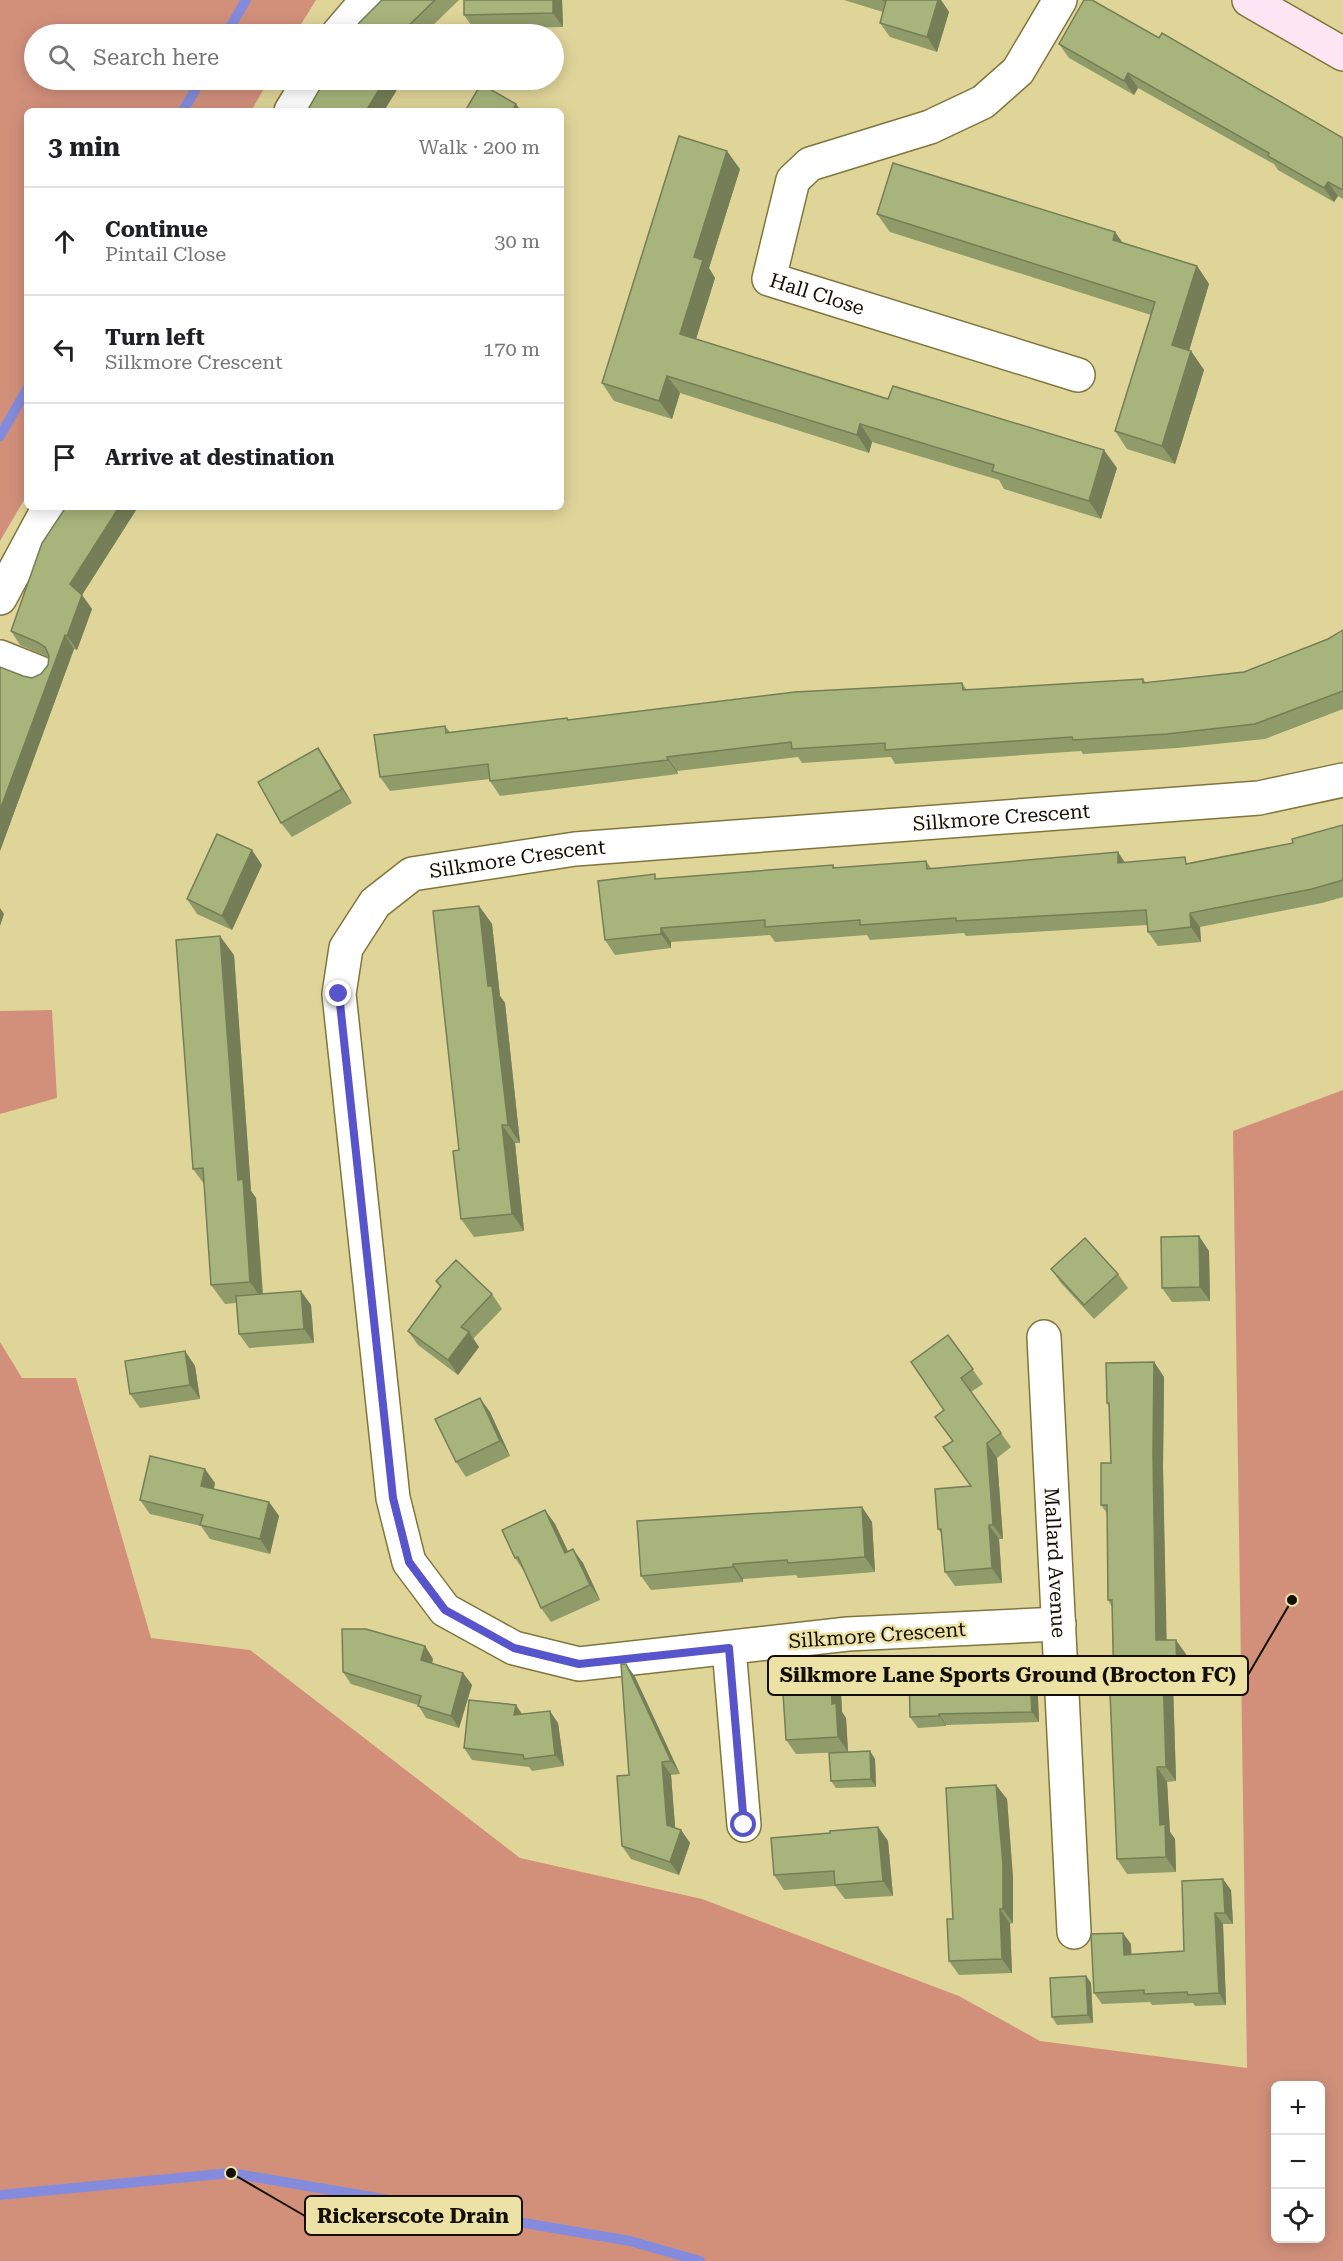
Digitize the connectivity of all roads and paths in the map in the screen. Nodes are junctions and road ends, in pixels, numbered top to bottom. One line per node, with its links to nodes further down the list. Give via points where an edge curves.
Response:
1 (367, 0): 4 (street)
2 (1060, 0): 8 (street, Hall Close, via 1018,71 983,102 930,127 810,164 793,180 769,279)
3 (1249, 0): 5 (street)
4 (347, 24)
5 (1343, 54)
6 (304, 90): 7 (street)
7 (293, 108)
8 (1078, 375)
9 (47, 510): 10 (street)
10 (0, 598)
11 (0, 657): 12 (street)
12 (40, 673)
13 (1343, 780): 16 (street, Silkmore Crescent, via 1259,798 575,849 412,874 375,903 346,948 339,994 393,1498 409,1562 445,1610 514,1648 579,1664)
14 (1044, 1337): 15 (street, Mallard Avenue)
15 (1059, 1624): 16 (street, Silkmore Crescent, via 848,1634); 18 (street, Mallard Avenue)
16 (729, 1648): 17 (street)
17 (744, 1825)
18 (1074, 1932)

